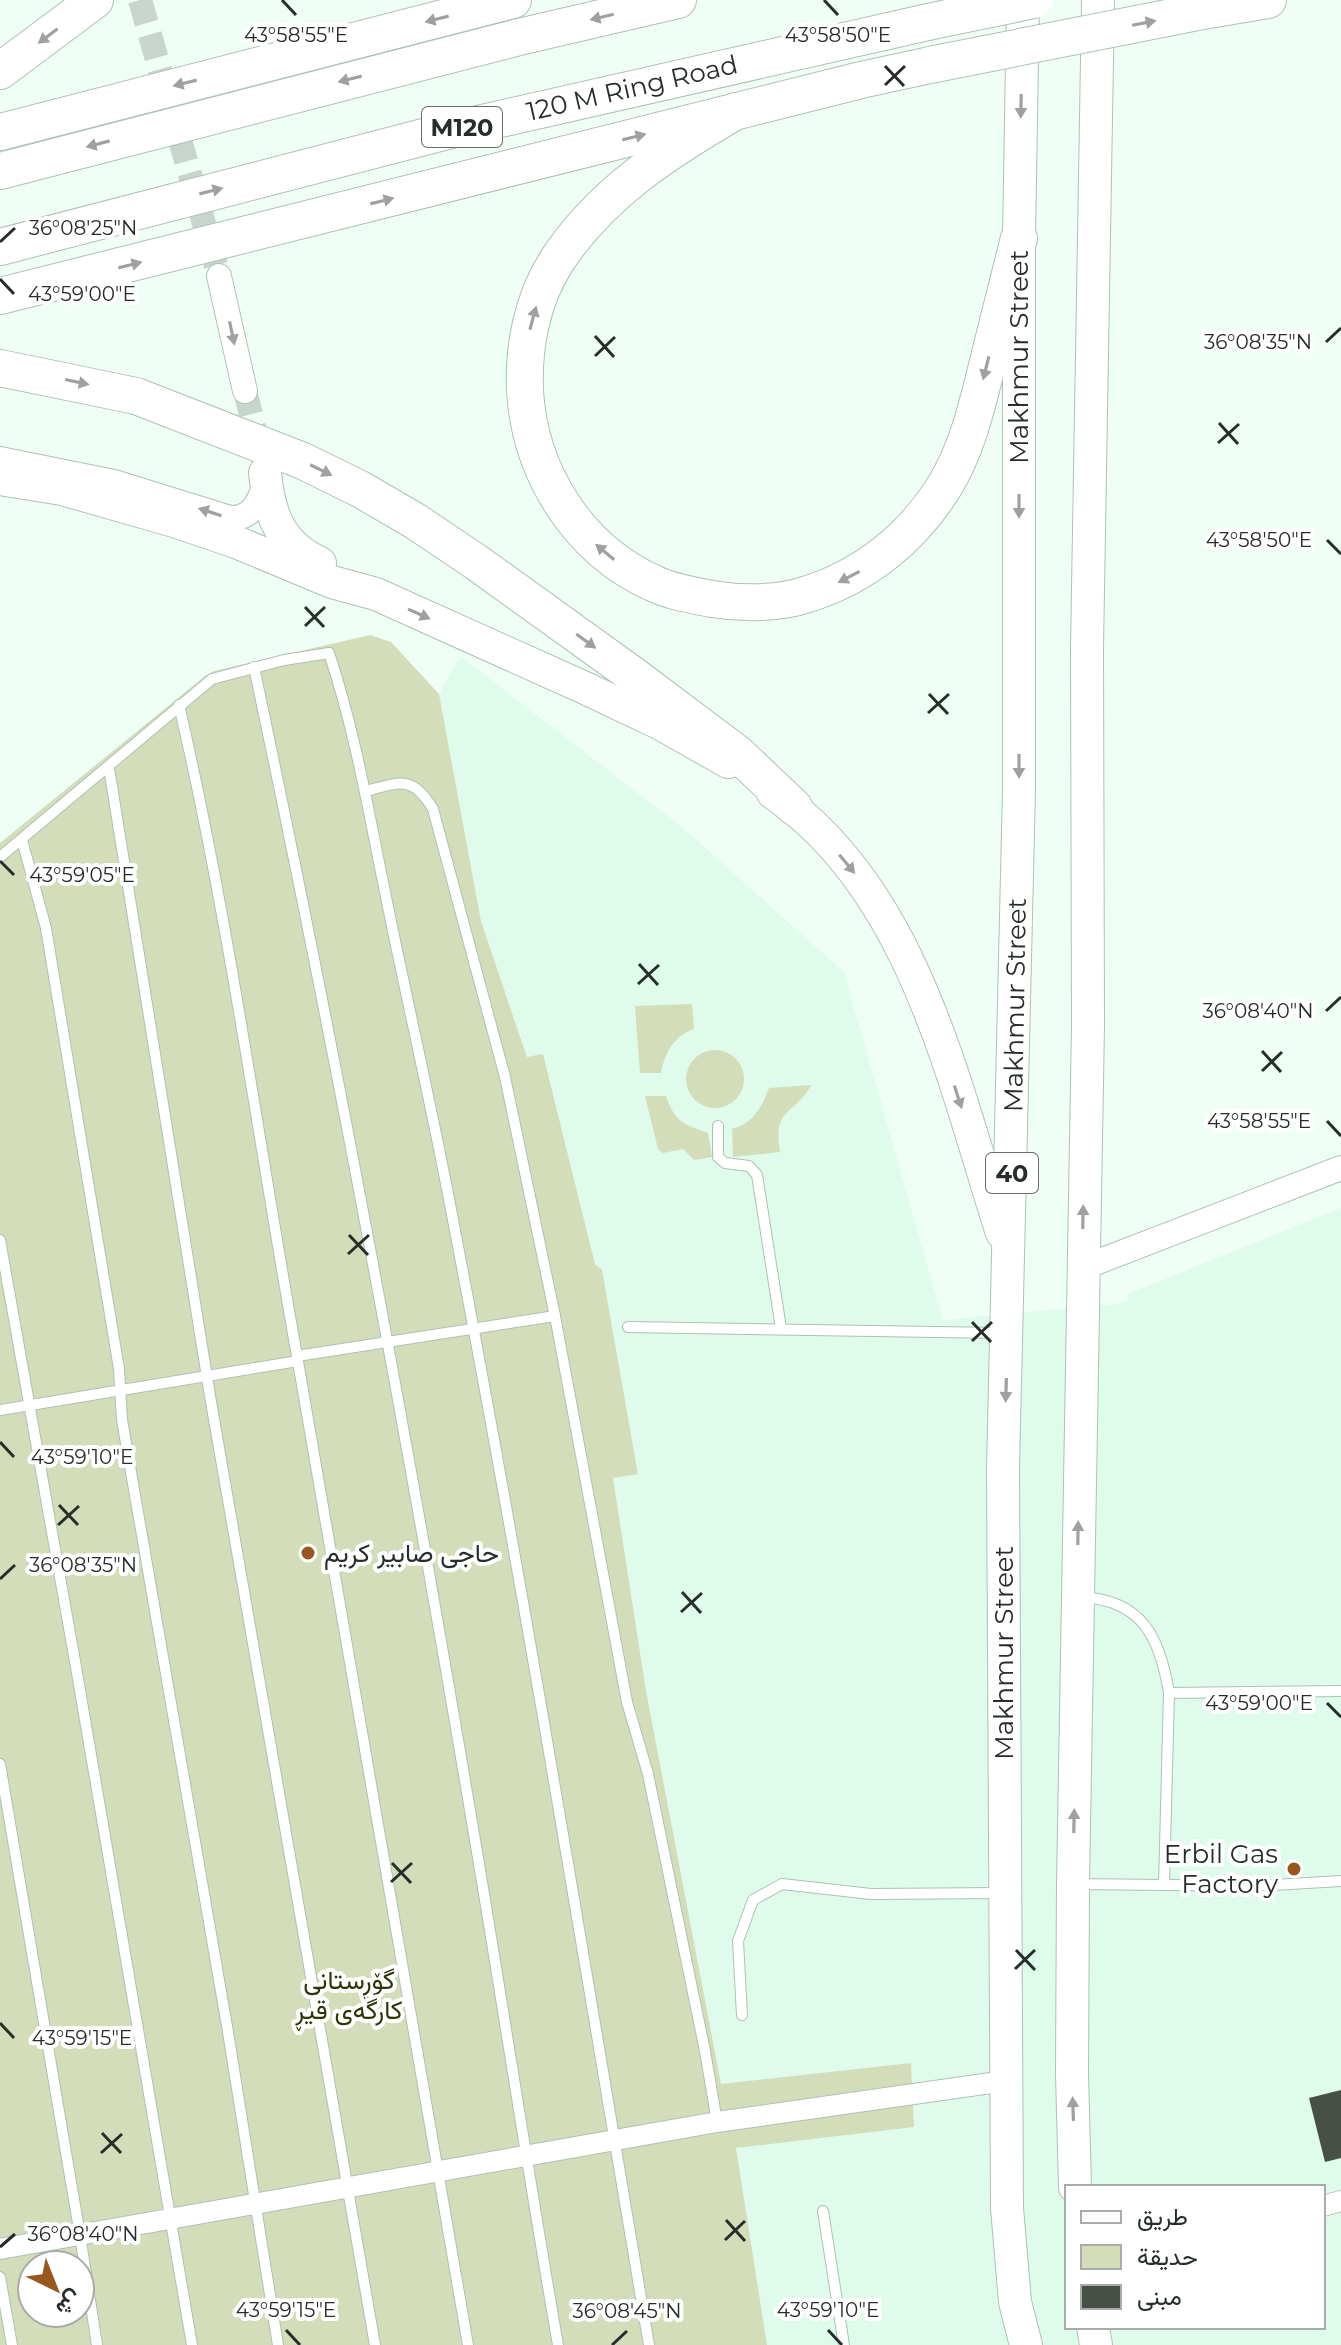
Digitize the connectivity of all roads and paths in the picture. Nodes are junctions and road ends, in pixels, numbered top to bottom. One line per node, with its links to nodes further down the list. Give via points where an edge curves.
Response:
1 (95, 0): 8 (highway, one-way to 8)
2 (513, 0): 10 (highway, one-way to 10)
3 (678, 0): 11 (highway, one-way to 11)
4 (1023, 0): 12 (highway, Makhmur Street / 40, one-way to 12)
5 (1034, 0): 13 (highway, 120 M Ring Road / M120, one-way to 5, bridge, via 447,131)
6 (1098, 0): 33 (highway, one-way to 6)
7 (1268, 0): 9 (highway, one-way to 7, bridge, via 930,65)
8 (0, 71)
9 (736, 111): 12 (highway, one-way to 9, via 969,434 943,488 906,535 876,562 805,595 729,602 654,584 598,547 578,527 548,480 529,427 527,344 555,265 598,210 653,162); 15 (highway, one-way to 9)
10 (0, 132)
11 (0, 171)
12 (1019, 238): 32 (highway, Makhmur Street / 40, one-way to 32, via 1019,789)
13 (0, 247)
14 (219, 276): 17 (street, one-way to 17)
15 (0, 296)
16 (0, 368): 26 (highway, one-way to 26, via 136,396 360,489 476,562 633,675 738,754)
17 (245, 391)
18 (0, 459): 19 (street, one-way to 18, via 253,510 230,518 114,482)
19 (266, 477): 21 (highway, via 280,531 290,544)
20 (0, 479): 21 (highway, via 62,489 174,521)
21 (376, 594): 26 (highway, one-way to 26, via 661,724)
22 (254, 667): 23 (lane, via 212,679); 25 (lane, via 329,653); 39 (lane, via 314,950)
23 (179, 705): 24 (lane); 40 (lane, via 207,828)
24 (109, 768): 27 (lane); 41 (lane)
25 (366, 791): 34 (lane, via 401,782 413,785 433,809 505,1077); 36 (lane)
26 (794, 807): 32 (highway, one-way to 32, via 861,881 910,966 934,1022)
27 (22, 840): 28 (lane); 42 (lane, via 48,943)
28 (0, 857)
29 (718, 1126): 37 (lane, via 718,1157 749,1166 757,1175)
30 (1341, 1168): 33 (street)
31 (0, 1240): 43 (lane)
32 (1010, 1259): 38 (highway, Makhmur Street / 40)
33 (1082, 1268): 45 (highway, one-way to 33)
34 (555, 1316): 36 (lane); 55 (lane, via 627,1702 648,1774)
35 (628, 1327): 37 (lane)
36 (474, 1328): 39 (lane); 56 (lane)
37 (781, 1328): 38 (lane)
38 (1007, 1333): 52 (highway, Makhmur Street / 40, one-way to 52)
39 (386, 1342): 40 (lane); 57 (lane)
40 (298, 1358): 41 (lane); 58 (lane)
41 (207, 1376): 42 (lane); 60 (lane)
42 (121, 1390): 43 (lane); 61 (lane)
43 (30, 1405): 44 (lane); 63 (lane)
44 (0, 1410)
45 (1077, 1596): 47 (lane, via 1105,1598 1140,1617 1165,1665); 50 (highway, one-way to 45)
46 (1341, 1691): 47 (lane)
47 (1169, 1693): 51 (lane)
48 (0, 1764): 64 (lane)
49 (1341, 1881): 51 (lane)
50 (1073, 1884): 51 (lane); 59 (highway, one-way to 50)
51 (1164, 1885)
52 (1004, 1893): 53 (lane, via 871,1894 782,1884 753,1900 738,1941); 54 (highway, Makhmur Street / 40)
53 (742, 2015)
54 (1005, 2081): 55 (street); 76 (highway, Makhmur Street / 40, via 1007,2208 1015,2302)
55 (717, 2122): 56 (street)
56 (614, 2141): 57 (street); 74 (lane)
57 (525, 2156): 58 (street); 73 (lane)
58 (438, 2172): 60 (street); 72 (lane)
59 (1075, 2185)
60 (348, 2188): 61 (street); 71 (lane)
61 (255, 2204): 63 (street); 70 (lane)
62 (823, 2211): 75 (lane)
63 (170, 2219): 64 (street); 69 (lane)
64 (80, 2235): 65 (street); 68 (lane)
65 (0, 2249)
66 (0, 2277): 67 (lane)
67 (12, 2345)
68 (97, 2345)
69 (192, 2345)
70 (278, 2345)
71 (375, 2345)
72 (468, 2345)
73 (558, 2345)
74 (649, 2345)
75 (844, 2345)
76 (1026, 2345)

